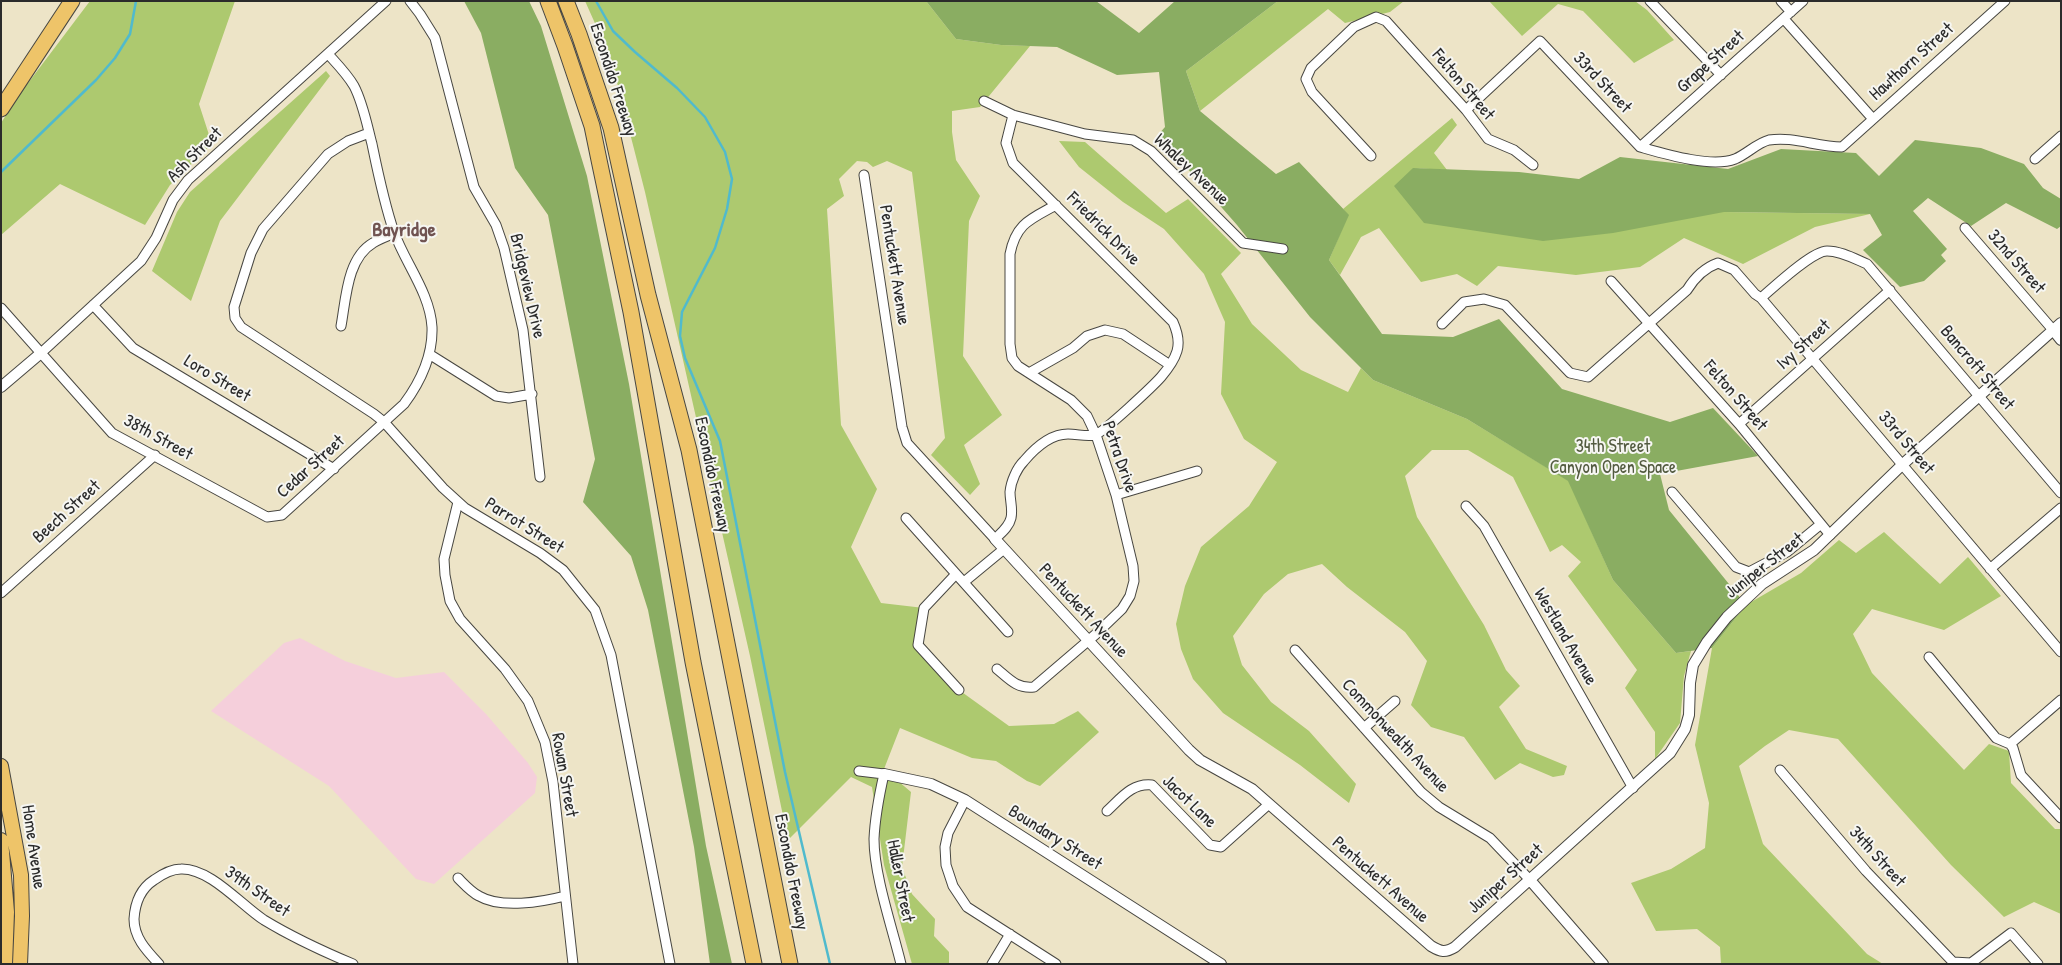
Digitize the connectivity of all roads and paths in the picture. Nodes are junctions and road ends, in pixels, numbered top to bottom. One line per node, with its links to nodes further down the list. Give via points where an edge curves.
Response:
1 (71, 1): 14 (highway); 16 (highway)
2 (386, 1): 12 (street, Ash Street)
3 (410, 1): 47 (street, Bridgeview Drive, via 435,38 474,187 496,225 504,248 523,330)
4 (548, 1): 105 (highway, Escondido Freeway, via 592,126 631,312 695,671)
5 (566, 1): 106 (highway, Escondido Freeway, via 611,128 648,295 689,450)
6 (1650, 1): 13 (street)
7 (1781, 1): 10 (street)
8 (1803, 1): 10 (street, Grape Street)
9 (2005, 1): 19 (street, Hawthorn Street)
10 (1791, 12): 11 (street, Grape Street)
11 (1784, 19): 13 (street, Grape Street); 19 (street)
12 (328, 54): 20 (street, Cedar Street, via 354,87); 34 (street, Ash Street, via 188,180 173,200 156,238 141,261)
13 (1721, 75): 22 (street, Grape Street)
14 (1, 93)
15 (984, 101): 18 (street, Whaley Avenue)
16 (1, 109)
17 (1466, 110): 22 (street, 33rd Street, via 1540,41); 23 (street, Felton Street, via 1386,21 1376,16 1354,26 1311,68 1306,79 1312,92); 25 (street, Felton Street, via 1488,139 1514,150)
18 (1013, 114): 27 (street, Friedrick Drive, via 1006,136 1013,163); 30 (street, Whaley Avenue, via 1085,134 1133,140 1151,151 1243,242)
19 (1873, 119): 22 (street, Hawthorn Street, via 1842,147 1785,139 1767,140 1736,158 1720,162)
20 (369, 133): 29 (street, Cedar Street); 49 (street, Parrot Street, via 328,154 263,229 251,253 234,307 235,318 241,328)
21 (2061, 136): 24 (street)
22 (1640, 147)
23 (1371, 156)
24 (2035, 159)
25 (1533, 165)
26 (864, 175): 67 (street, Pentuckett Avenue, via 907,443)
27 (1056, 205): 44 (street, Friedrick Drive, via 1173,322 1178,341); 45 (street, Petra Drive, via 1025,222 1016,232 1010,254 1012,358)
28 (1965, 228): 39 (street, 32nd Street)
29 (394, 233): 38 (street, via 372,243 354,264); 42 (street, Cedar Street, via 428,306 432,326)
30 (1283, 249)
31 (1611, 281): 37 (street, Felton Street)
32 (1890, 290): 33 (street, Bancroft Street, via 1867,264 1845,254 1826,251 1814,254); 43 (street, Ivy Street); 48 (street, Bancroft Street)
33 (1762, 298): 37 (street, 33rd Street, via 1734,270 1718,263 1695,277 1687,290); 43 (street, 33rd Street)
34 (92, 306): 41 (street, Ash Street); 54 (street, Loro Street, via 133,348)
35 (1, 308): 41 (street, 38th Street)
36 (1442, 324): 37 (street, via 1464,302 1484,299 1505,305 1570,373 1588,377)
37 (1649, 324): 50 (street, Felton Street)
38 (340, 326)
39 (2057, 327): 40 (street, 32nd Street); 48 (street, Juniper Street)
40 (2061, 340)
41 (41, 353): 46 (street, Ash Street); 52 (street, 38th Street, via 112,432)
42 (429, 354): 47 (street, via 496,396 509,398); 49 (street, Cedar Street, via 415,389)
43 (1814, 358): 50 (street, Ivy Street); 53 (street, 33rd Street)
44 (1170, 365): 45 (street, via 1123,334 1105,330 1088,336); 51 (street, via 1160,379)
45 (1029, 373): 51 (street, Petra Drive, via 1071,400 1087,416)
46 (1, 387)
47 (532, 394): 56 (street, Bridgeview Drive)
48 (1980, 396): 53 (street, Juniper Street); 58 (street, Bancroft Street)
49 (384, 422): 54 (street, Cedar Street); 60 (street, Parrot Street)
50 (1739, 424): 65 (street, Felton Street)
51 (1096, 435): 59 (street, Petra Drive); 67 (street, via 1065,434 1050,439 1022,462 1010,491 1010,520)
52 (155, 455): 63 (street, 38th Street); 72 (street, Beech Street)
53 (1903, 464): 66 (street, Juniper Street); 69 (street, 33rd Street)
54 (334, 468): 63 (street, Cedar Street, via 282,515 268,516)
55 (1197, 471): 59 (street)
56 (540, 477)
57 (1672, 492): 65 (street, via 1736,567 1748,572 1787,552)
58 (2061, 493)
59 (1116, 495): 74 (street, Petra Drive, via 1132,556 1134,581 1122,609)
60 (458, 502): 96 (street, Rowan Street, via 444,560 450,600 460,619 528,700 535,715 545,742 553,782); 104 (street, Parrot Street, via 563,570 595,610 611,655)
61 (1466, 506): 88 (street, Westland Avenue, via 1484,526)
62 (2061, 508): 69 (street)
63 (254, 509)
64 (906, 518): 70 (street)
65 (1821, 524): 66 (street, Felton Street)
66 (1830, 535): 88 (street, Juniper Street, via 1814,550 1762,584 1707,642 1693,666 1685,729 1670,753)
67 (995, 540): 68 (street, Pentuckett Avenue)
68 (1004, 549): 71 (street); 74 (street, Pentuckett Avenue)
69 (1990, 569): 76 (street, 33rd Street)
70 (956, 574): 71 (street); 79 (street, via 924,608 918,645)
71 (964, 582): 73 (street)
72 (1, 593)
73 (1008, 632)
74 (1088, 641): 78 (street, via 1034,687 1016,685); 90 (street, Pentuckett Avenue, via 1200,760 1252,789)
75 (1295, 650): 82 (street, Commonwealth Avenue)
76 (2061, 652)
77 (1929, 657): 83 (street, via 1996,738)
78 (997, 669)
79 (959, 690)
80 (2061, 700): 83 (street)
81 (1395, 701): 82 (street)
82 (1364, 728): 95 (street, Commonwealth Avenue, via 1421,792 1490,838)
83 (2010, 744): 92 (street, via 2021,775)
84 (1, 766): 100 (main road, Home Avenue, via 21,875)
85 (1780, 770): 112 (street, 34th Street, via 1866,871 1953,962 1970,963 2011,932)
86 (859, 771): 87 (street, Boundary Street)
87 (884, 774): 89 (street, Boundary Street, via 931,784); 107 (street, Haller Street, via 876,810 874,840 876,862)
88 (1633, 788): 95 (street, Juniper Street)
89 (965, 800): 97 (street, via 948,833 945,847 953,886 967,907); 110 (street, Boundary Street)
90 (1269, 804): 91 (street, Jacot Lane, via 1221,847 1210,845 1152,785 1133,787); 98 (street, Pentuckett Avenue, via 1431,946 1447,952)
91 (1107, 811)
92 (2061, 818)
93 (1, 840): 99 (main road, Home Avenue, via 7,912)
94 (458, 878): 96 (street, via 479,897 500,903 543,902)
95 (1530, 880): 98 (street, Juniper Street); 111 (street, Commonwealth Avenue)
96 (565, 896): 103 (street, Rowan Street)
97 (1010, 934): 108 (street); 109 (street)
98 (1455, 947)
99 (5, 964)
100 (20, 964)
101 (159, 964): 102 (street, 39th Street, via 137,936 134,923 137,900 148,884 163,874 181,869 204,874 264,919)
102 (353, 964)
103 (573, 964)
104 (670, 964)
105 (754, 964)
106 (790, 964)
107 (901, 964)
108 (992, 964)
109 (1056, 964)
110 (1221, 964)
111 (1603, 964)
112 (2038, 964)

